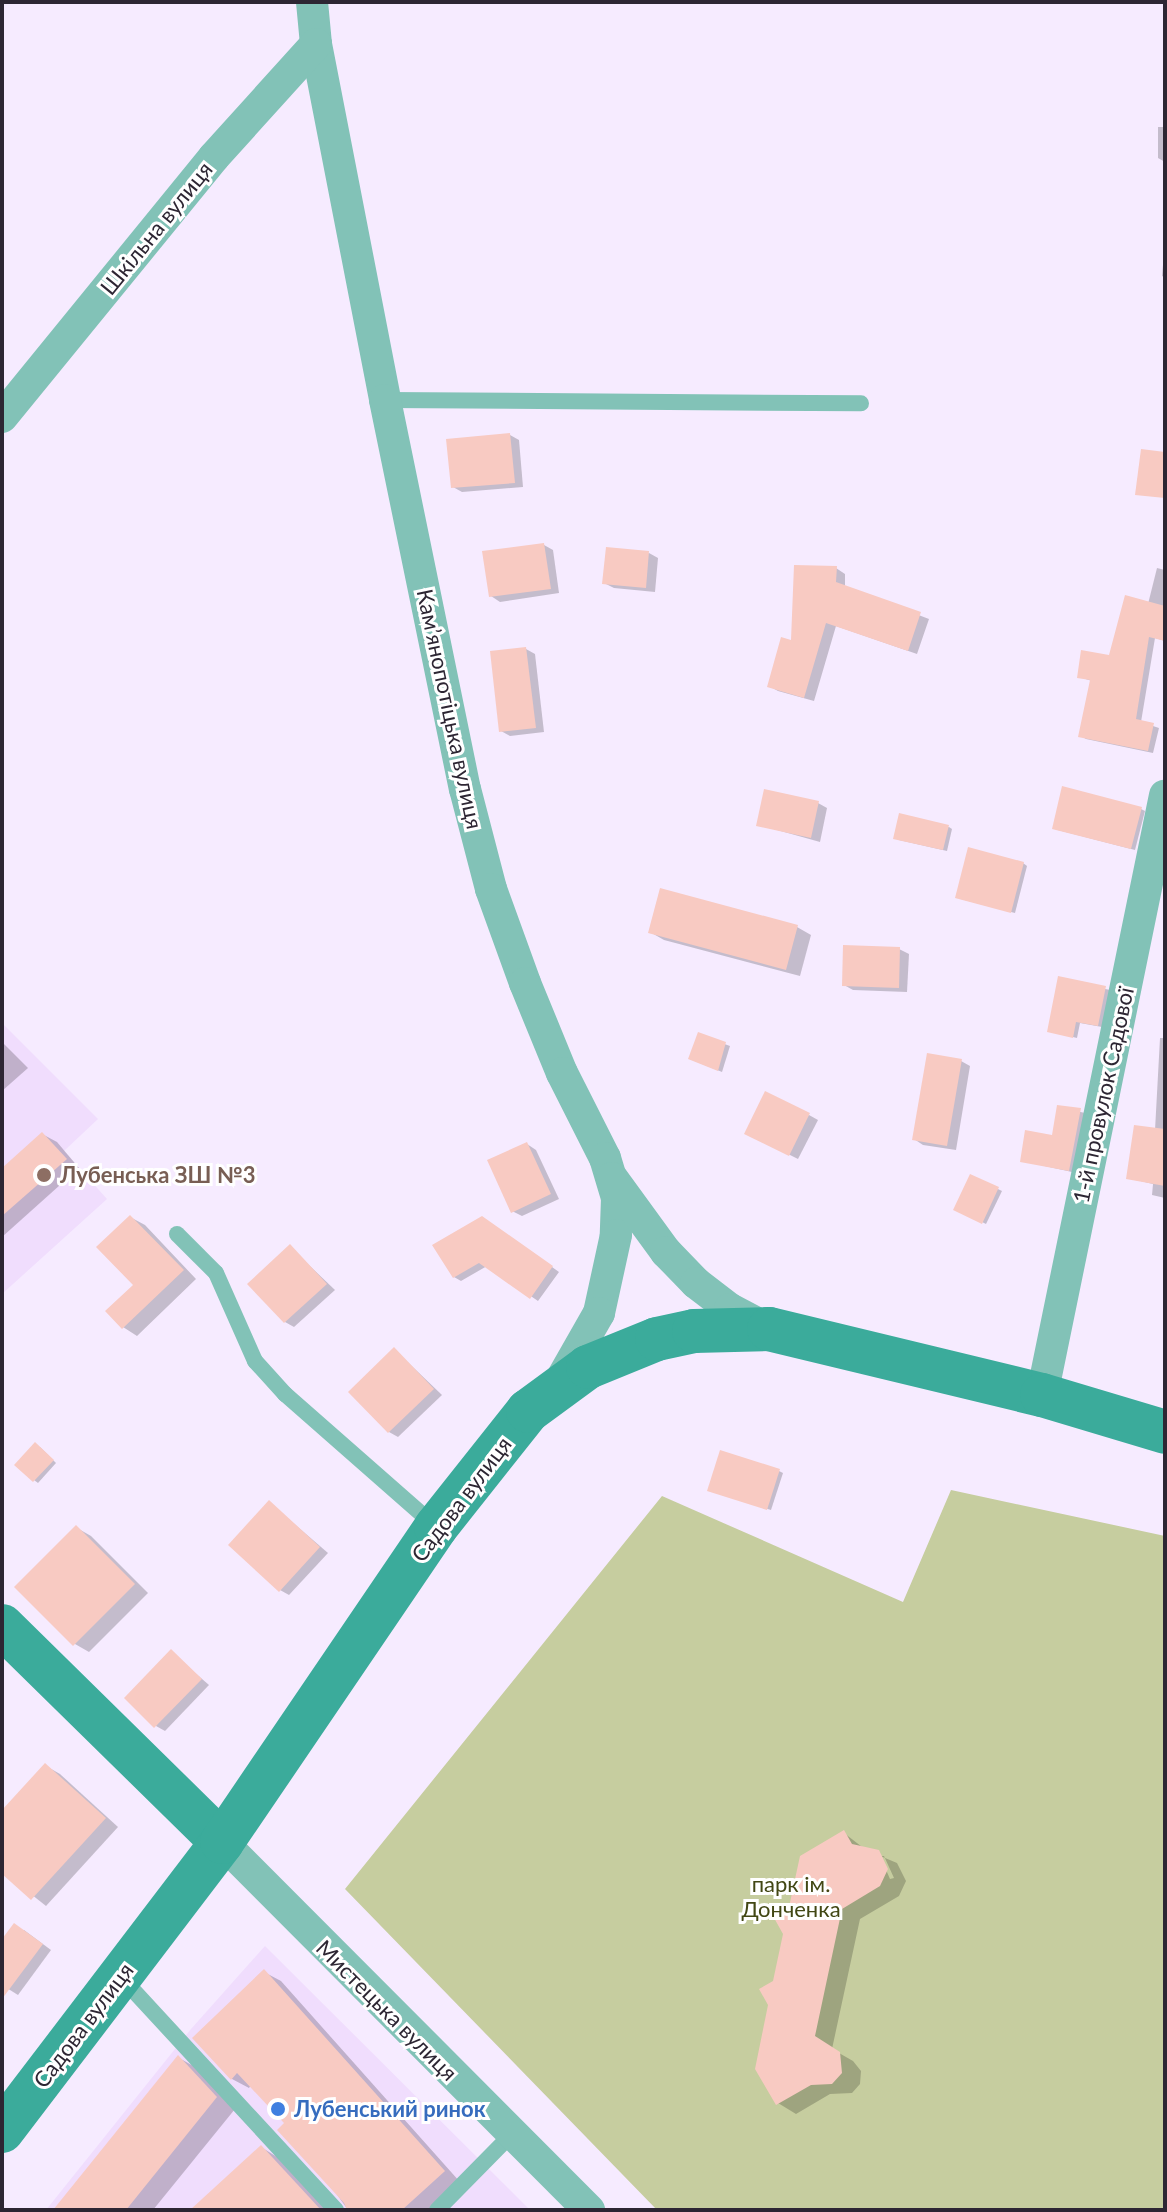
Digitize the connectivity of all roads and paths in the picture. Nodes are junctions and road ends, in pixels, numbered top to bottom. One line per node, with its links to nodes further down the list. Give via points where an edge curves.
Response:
1 (312, 2): 2 (street, Камʼянопотіцька вулиця)
2 (316, 44): 3 (street, Камʼянопотіцька вулиця); 5 (street, Шкільна вулиця, via 214,157)
3 (385, 400): 4 (lane); 7 (street, Камʼянопотіцька вулиця, via 465,789 491,889 551,1048)
4 (861, 403)
5 (2, 417)
6 (1165, 795): 11 (street, 1-й провулок Садової)
7 (610, 1175): 9 (street, via 666,1252 696,1283); 10 (street, Камʼянопотіцька вулиця, via 617,1198 616,1235 599,1313)
8 (177, 1234): 13 (lane, via 216,1273 255,1361 285,1394)
9 (769, 1329): 10 (main road, Садова вулиця, via 694,1331 657,1339 622,1351); 11 (main road, Садова вулиця)
10 (557, 1387): 13 (main road, Садова вулиця, via 528,1411)
11 (1042, 1395): 12 (main road, Садова вулиця)
12 (1165, 1432)
13 (436, 1527): 15 (main road, Садова вулиця)
14 (2, 1626): 15 (main road)
15 (222, 1842): 16 (main road, Садова вулиця); 18 (street, Мистецька вулиця)
16 (120, 1976): 17 (main road, Садова вулиця); 19 (lane)
17 (2, 2131)
18 (512, 2134): 20 (lane); 21 (street, Мистецька вулиця)
19 (336, 2210)
20 (437, 2210)
21 (589, 2210)

